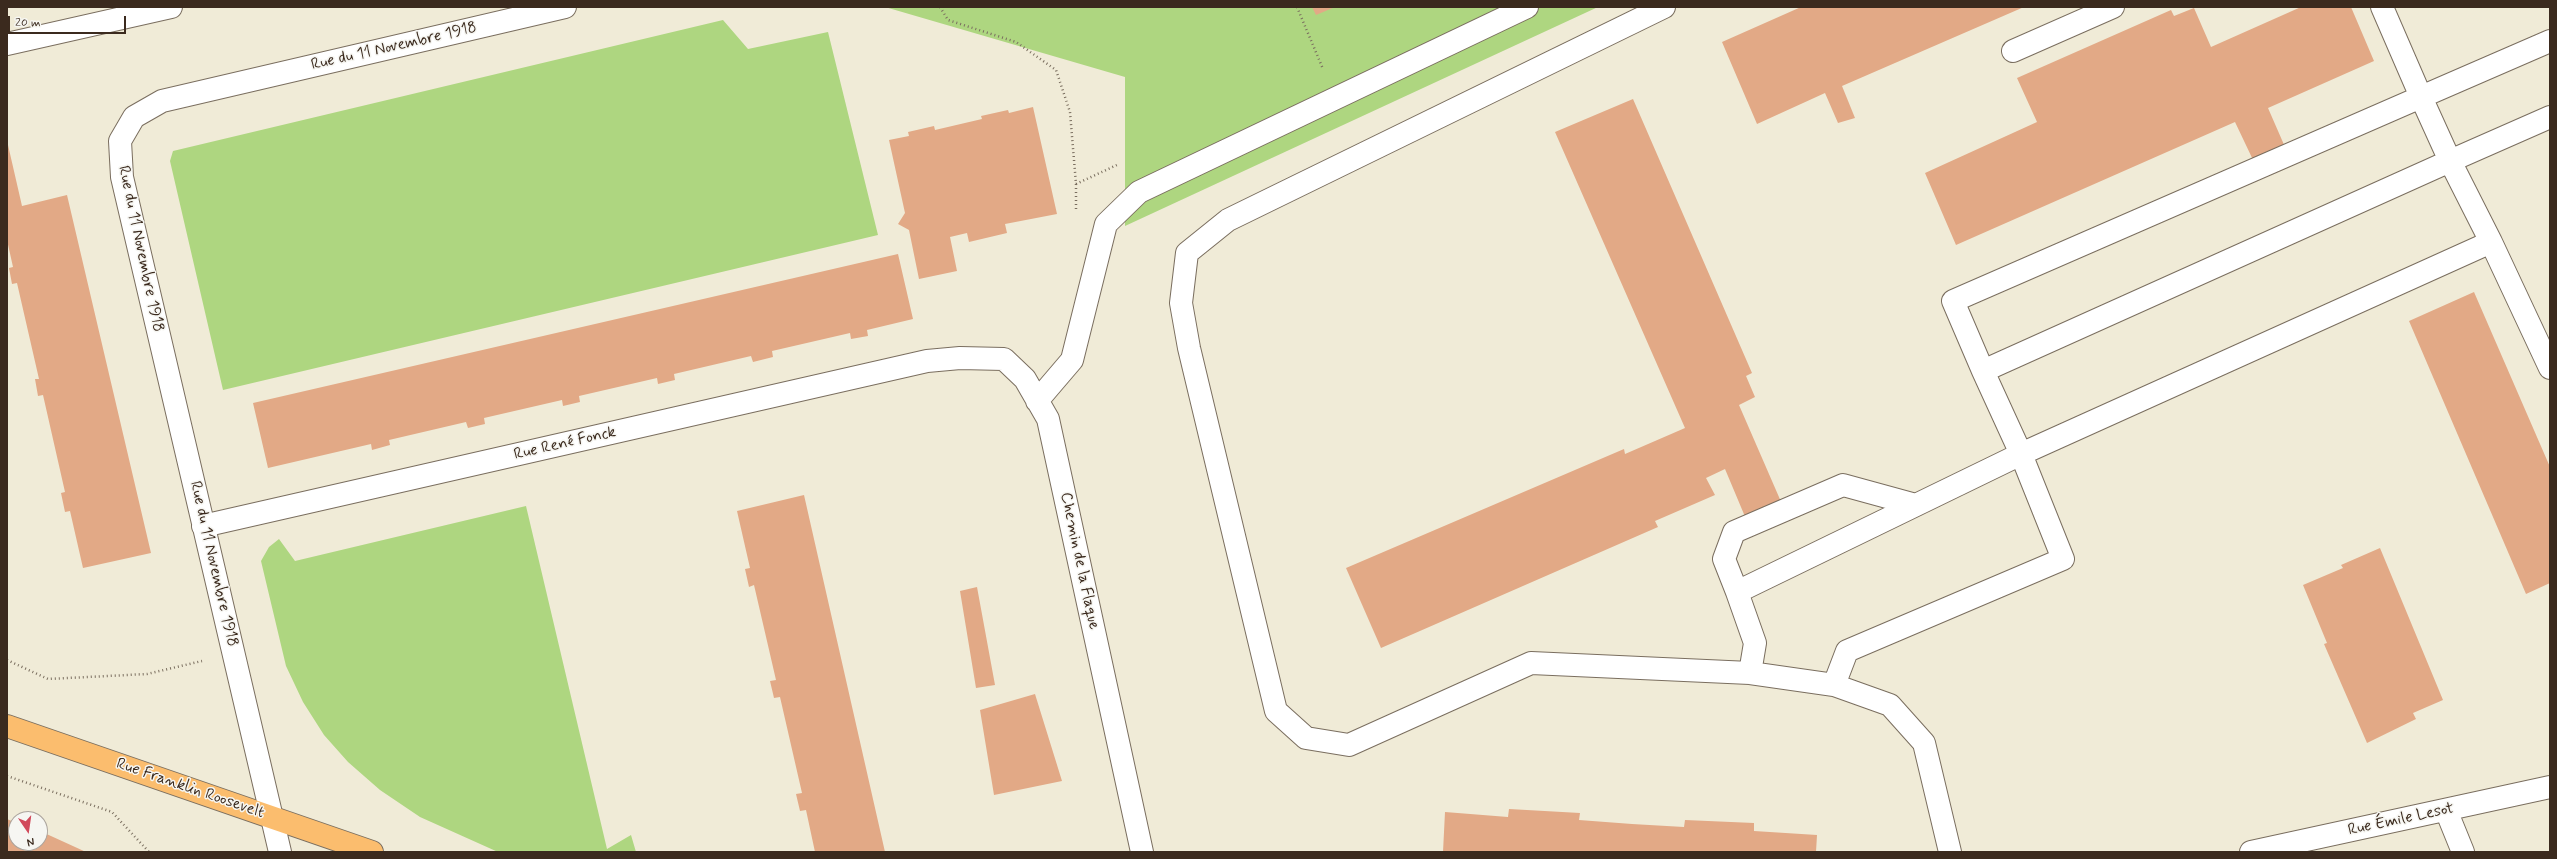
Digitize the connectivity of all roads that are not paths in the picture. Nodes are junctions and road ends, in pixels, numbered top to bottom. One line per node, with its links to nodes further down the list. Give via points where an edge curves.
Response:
1 (171, 7): 8 (street)
2 (564, 7): 20 (street, Rue du 11 Novembre 1918, via 162,100 134,116 120,141 122,177)
3 (1527, 7): 17 (street, via 1139,192 1106,224 1072,360)
4 (1664, 7): 22 (street, via 1228,220 1187,254 1181,303 1211,444 1276,711 1306,738 1349,745 1531,663)
5 (2113, 7): 9 (street)
6 (2382, 7): 10 (street)
7 (2550, 41): 10 (street)
8 (7, 44)
9 (2013, 51)
10 (2421, 97): 12 (street); 16 (street, via 1953,301)
11 (2550, 117): 12 (street)
12 (2450, 161): 13 (street); 16 (street)
13 (2491, 242): 15 (street); 18 (street)
14 (926, 361): 17 (street, Chemin de la Flaque, via 960,358 1004,359 1025,379); 20 (street, Rue René Fonck)
15 (2550, 368)
16 (1983, 371): 18 (street)
17 (1037, 401): 31 (street, Chemin de la Flaque, via 1048,419)
18 (2021, 454): 19 (street); 23 (street, via 2063,559 1847,651)
19 (1916, 505): 21 (street); 21 (street, via 1843,485 1734,532 1724,559)
20 (204, 526): 27 (street, Rue du 11 Novembre 1918)
21 (1737, 592): 22 (street, via 1755,643)
22 (1750, 673): 23 (street)
23 (1834, 685): 32 (street, via 1890,705 1924,743)
24 (7, 726): 27 (main road, Rue Franklin Roosevelt)
25 (2550, 787): 26 (street, Rue Émile Lesot)
26 (2446, 810): 28 (street, Rue Émile Lesot); 33 (street)
27 (272, 817): 29 (street, Rue du 11 Novembre 1918); 30 (main road, Rue Franklin Roosevelt)
28 (2259, 851)
29 (280, 852)
30 (372, 852)
31 (1142, 852)
32 (1950, 852)
33 (2462, 852)

